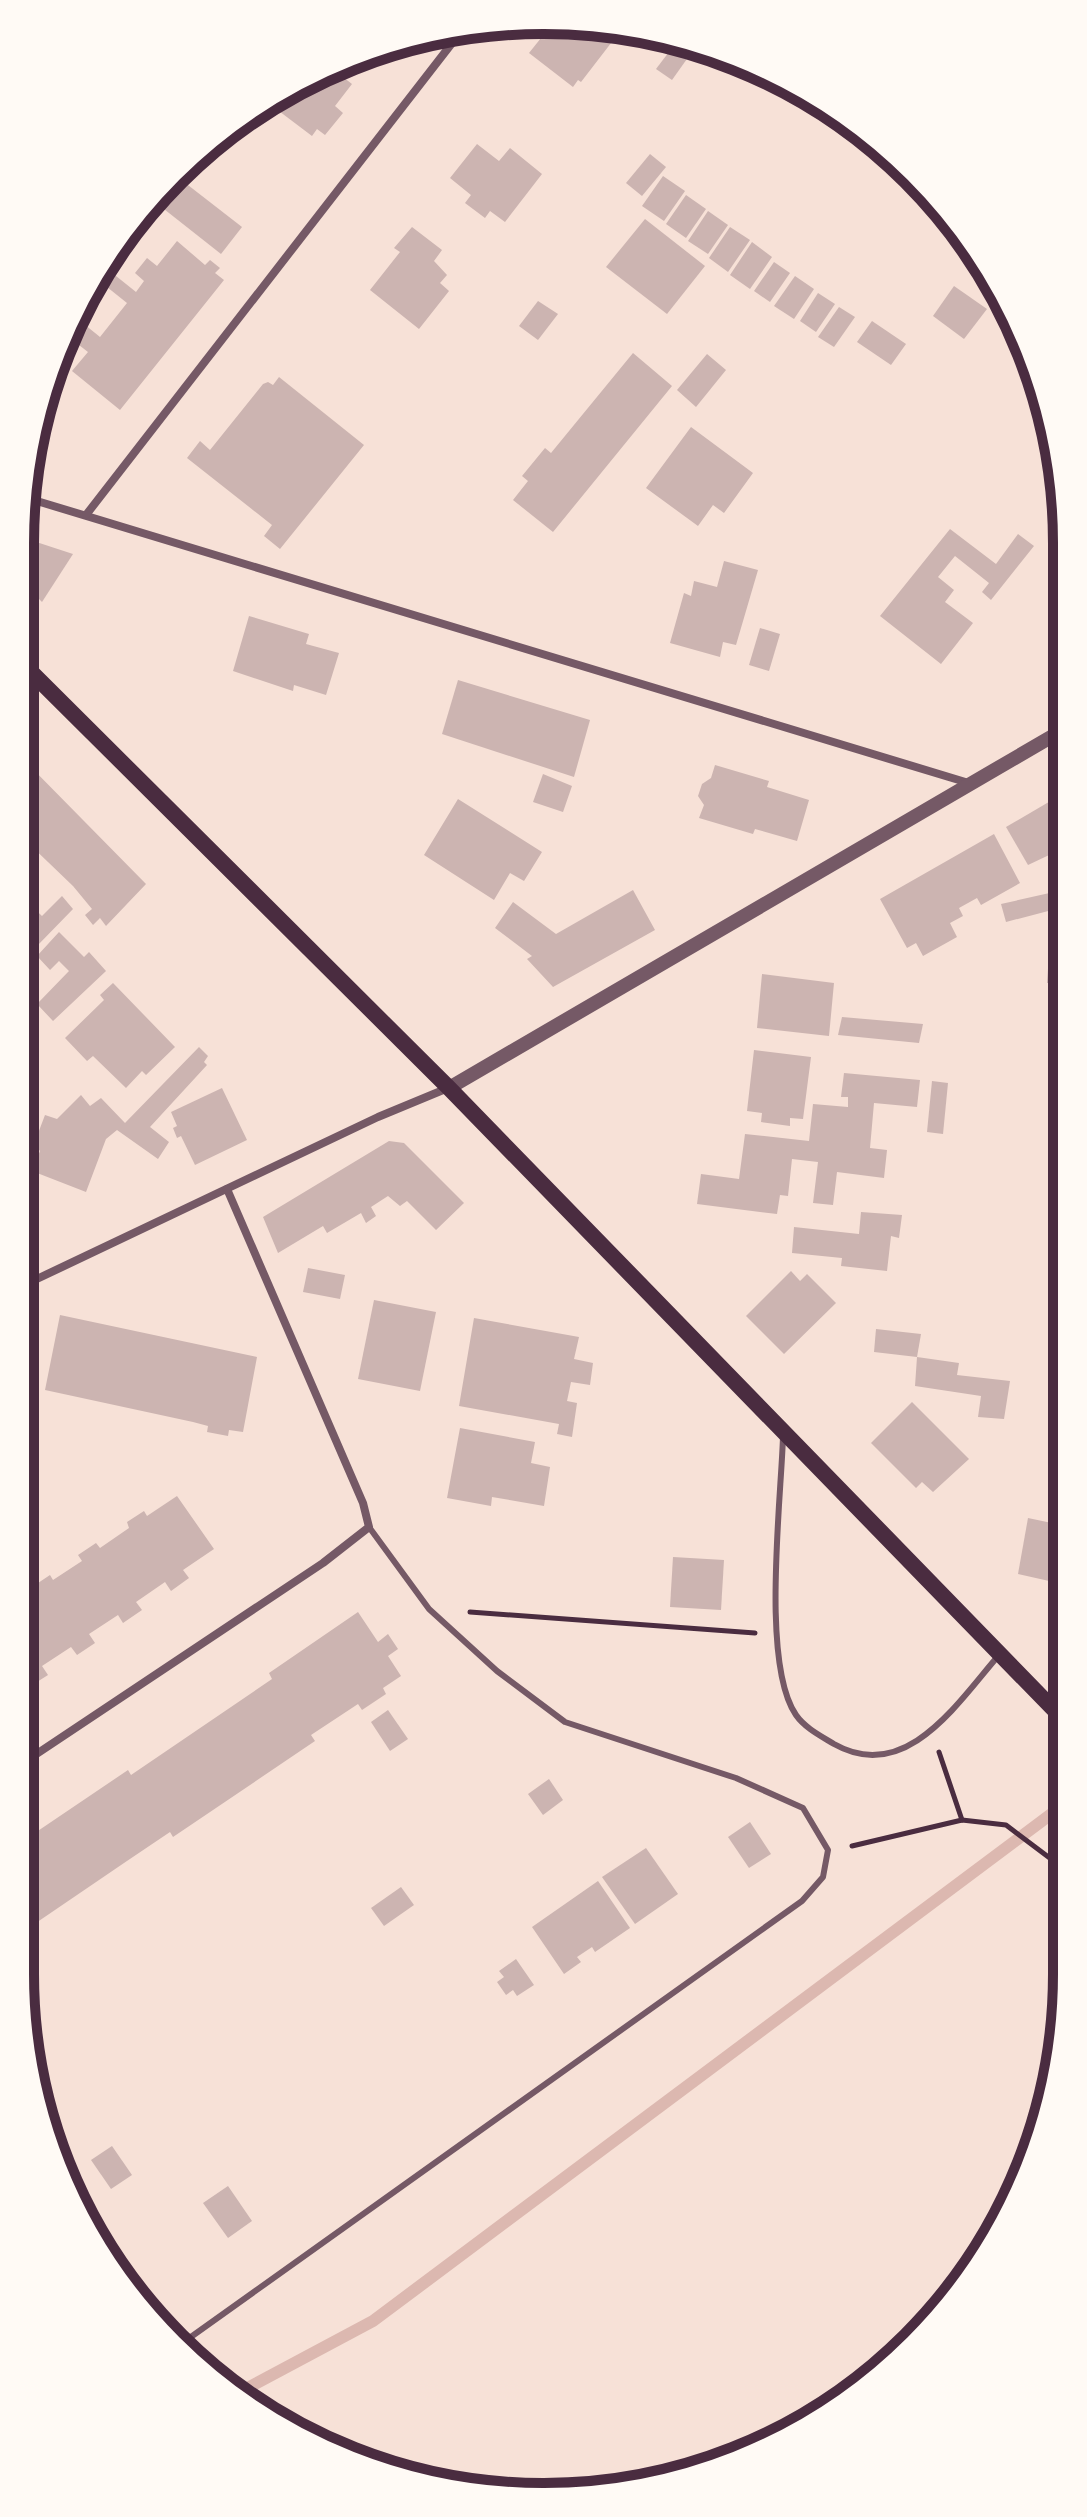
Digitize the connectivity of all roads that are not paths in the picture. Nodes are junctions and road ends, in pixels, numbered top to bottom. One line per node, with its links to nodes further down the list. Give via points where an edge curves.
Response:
1 (453, 42): 3 (street)
2 (36, 501): 3 (street)
3 (86, 515): 6 (street)
4 (34, 675): 7 (main road)
5 (1053, 736): 6 (street)
6 (972, 784): 7 (street)
7 (449, 1088): 8 (street); 10 (main road)
8 (227, 1189): 9 (street); 11 (street)
9 (34, 1280)
10 (783, 1434): 12 (main road); 12 (lane, via 776,1635 795,1715 843,1749 874,1756 905,1749 932,1732)
11 (369, 1527): 14 (street); 15 (lane, via 429,1609 497,1671 565,1722 736,1778 803,1808 828,1850 823,1877 802,1901)
12 (1000, 1654): 13 (main road)
13 (1053, 1709)
14 (34, 1756)
15 (188, 2339)

